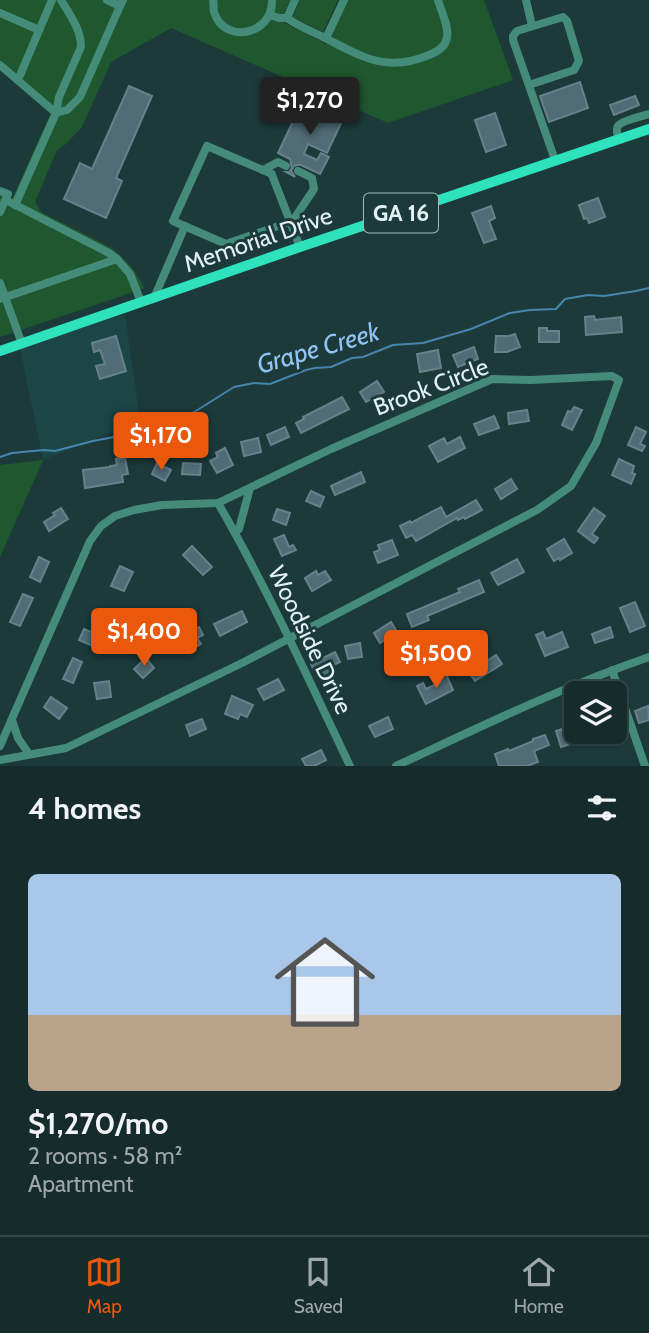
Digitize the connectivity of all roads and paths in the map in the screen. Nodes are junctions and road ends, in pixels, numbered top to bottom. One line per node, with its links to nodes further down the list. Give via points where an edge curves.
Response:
1 (52, 0): 15 (street)
2 (61, 0): 20 (street, via 79,30 81,47 59,97)
3 (107, 0): 10 (street)
4 (214, 0): 12 (street, via 220,22 241,33 263,25)
5 (272, 0): 12 (street)
6 (295, 0): 13 (street)
7 (344, 0): 16 (street)
8 (438, 0): 16 (street, via 446,41 442,48 419,59 380,62)
9 (526, 0): 14 (street)
10 (122, 3): 20 (street, via 80,97)
11 (0, 13): 15 (street)
12 (270, 15): 13 (street)
13 (287, 18): 16 (street)
14 (532, 26): 19 (street, via 513,36); 19 (street, via 566,19 579,61 574,70)
15 (39, 30): 18 (street)
16 (326, 38)
17 (0, 65): 18 (street)
18 (18, 80): 20 (street)
19 (529, 85): 24 (street)
20 (57, 113): 30 (street)
21 (649, 114): 23 (street, via 618,126)
22 (649, 129): 23 (main road, Memorial Drive / GA 16)
23 (619, 139): 24 (main road, Memorial Drive / GA 16)
24 (555, 160): 35 (main road, Memorial Drive / GA 16)
25 (286, 166): 26 (street, via 278,162)
26 (263, 170): 32 (street, via 272,174); 33 (street, via 207,146 173,221)
27 (298, 171): 32 (street, via 312,178 314,189)
28 (0, 191): 29 (street, via 8,194)
29 (6, 200): 30 (street); 31 (street)
30 (15, 205): 34 (street)
31 (0, 212)
32 (290, 222): 33 (street, via 226,244); 35 (street)
33 (185, 226): 40 (street)
34 (99, 247): 36 (street); 37 (street)
35 (300, 247): 40 (main road, Memorial Drive / GA 16)
36 (117, 259): 37 (street); 41 (street, via 130,274)
37 (94, 267): 39 (street)
38 (0, 283): 39 (street)
39 (2, 298): 42 (street)
40 (154, 298): 41 (main road, Memorial Drive / GA 16)
41 (141, 302): 42 (main road, Memorial Drive / GA 16)
42 (22, 344): 43 (main road, Memorial Drive / GA 16)
43 (0, 351)
44 (250, 488): 45 (street, Brook Circle); 46 (street); 47 (street, Brook Circle, via 492,379 612,376 619,380 596,443 571,486 537,510)
45 (218, 503): 46 (street, Woodside Drive); 50 (street, Brook Circle, via 134,510 101,526 90,541)
46 (235, 532): 47 (street, Woodside Drive)
47 (289, 638): 52 (street, Brook Circle, via 66,748); 54 (street, Woodside Drive)
48 (649, 657): 49 (street)
49 (612, 670): 55 (street); 56 (street)
50 (12, 718): 51 (street, Brook Circle); 52 (street)
51 (0, 746)
52 (29, 754): 53 (street, Brook Circle)
53 (0, 760)
54 (350, 766)
55 (396, 766)
56 (645, 766)

